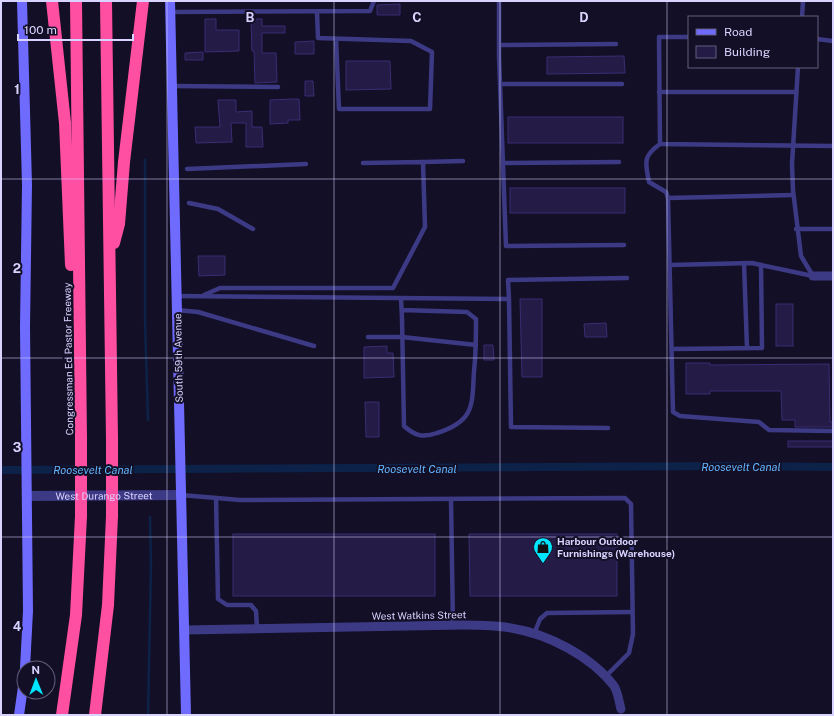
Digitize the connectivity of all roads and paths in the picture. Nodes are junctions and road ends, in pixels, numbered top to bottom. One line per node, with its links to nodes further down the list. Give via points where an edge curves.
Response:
1 (22, 1): 66 (main road, via 27,185)
2 (52, 1): 50 (highway, via 64,123 71,265)
3 (76, 1): 50 (highway, Congressman Ed Pastor Freeway)
4 (106, 1): 44 (highway)
5 (143, 1): 44 (highway, via 118,224)
6 (170, 1): 10 (main road, South 59th Avenue)
7 (374, 1): 11 (lane, via 370,11)
8 (499, 1): 18 (lane)
9 (803, 1): 12 (lane)
10 (171, 12): 11 (lane); 22 (main road, South 59th Avenue)
11 (317, 12): 14 (lane, via 318,38)
12 (802, 16)
13 (688, 37): 24 (lane, via 659,37)
14 (336, 39): 14 (lane, via 412,41 432,52 430,109 339,109)
15 (818, 39): 16 (lane)
16 (833, 41)
17 (616, 44): 18 (lane)
18 (499, 45): 20 (lane)
19 (798, 68): 25 (lane)
20 (500, 84): 21 (lane); 33 (lane)
21 (622, 84)
22 (172, 86): 23 (lane); 51 (main road, South 59th Avenue)
23 (278, 87)
24 (659, 92): 25 (lane); 26 (lane)
25 (796, 92): 27 (lane)
26 (660, 144): 27 (lane); 37 (lane, via 648,152 649,182 666,192)
27 (793, 146): 28 (lane); 36 (lane)
28 (833, 146)
29 (463, 161): 30 (lane)
30 (423, 162): 32 (lane); 52 (lane, via 425,227 393,288 220,288)
31 (619, 162): 33 (lane)
32 (363, 163)
33 (503, 163): 42 (lane, via 506,246)
34 (306, 164): 35 (lane)
35 (187, 169)
36 (793, 195): 37 (lane); 40 (lane)
37 (668, 198): 45 (lane)
38 (189, 203): 39 (lane, via 218,209)
39 (253, 229)
40 (796, 229): 41 (lane); 47 (lane, via 801,256)
41 (833, 229)
42 (624, 245)
43 (744, 264): 45 (lane); 46 (lane); 61 (lane)
44 (110, 265): 80 (highway, bridge, via 112,516 108,606)
45 (670, 265): 62 (lane)
46 (761, 266): 47 (lane); 61 (lane, via 762,348)
47 (813, 276): 48 (street)
48 (833, 276)
49 (627, 278): 54 (lane, via 508,280)
50 (79, 287): 79 (highway, Congressman Ed Pastor Freeway, bridge, via 81,516 76,615)
51 (177, 296): 52 (lane); 55 (main road, South 59th Avenue)
52 (200, 296): 53 (lane)
53 (401, 299): 54 (lane); 56 (lane)
54 (509, 299): 63 (lane, via 511,427)
55 (177, 310): 60 (lane, via 198,312); 65 (main road, South 59th Avenue)
56 (402, 310): 58 (lane); 59 (lane, via 467,312 476,319)
57 (368, 337): 58 (lane)
58 (402, 337): 59 (lane); 59 (lane, via 404,426 412,433 422,436 459,424 470,410 474,391)
59 (476, 345)
60 (314, 346)
61 (747, 348): 62 (lane)
62 (672, 349): 64 (lane, via 674,412 680,416 760,422 769,430)
63 (608, 428)
64 (833, 431)
65 (181, 495): 66 (street, West Durango Street); 67 (lane); 72 (main road, South 59th Avenue)
66 (27, 496): 74 (main road, via 28,611)
67 (216, 498): 68 (lane); 71 (lane, via 218,599 227,605 251,605 256,611)
68 (451, 499): 69 (lane, via 625,498 631,504); 70 (lane)
69 (632, 612): 73 (lane, via 547,612 540,619); 75 (lane, via 633,634 628,653)
70 (453, 626): 71 (street, West Watkins Street); 73 (street, West Watkins Street, via 512,628)
71 (257, 629): 72 (street, West Watkins Street)
72 (184, 630): 81 (main road, South 59th Avenue)
73 (534, 634): 75 (street, West Watkins Street, via 580,656)
74 (25, 660)
75 (605, 677): 77 (street, West Watkins Street, via 614,687)
76 (21, 700): 78 (main road)
77 (621, 709)
78 (19, 715)
79 (62, 715)
80 (95, 715)
81 (186, 715)

